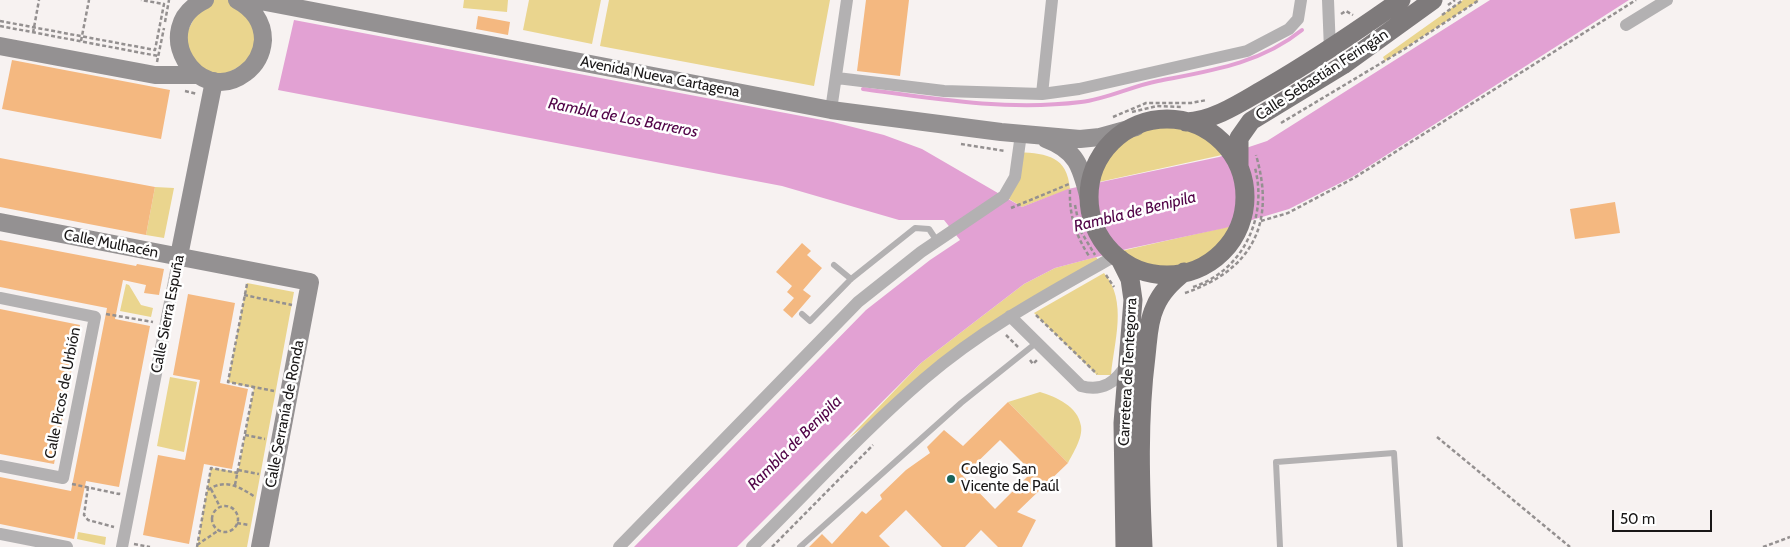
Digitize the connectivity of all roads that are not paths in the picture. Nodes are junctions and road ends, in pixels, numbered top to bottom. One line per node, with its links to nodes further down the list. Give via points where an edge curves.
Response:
1 (205, 0): 15 (main road, via 185,17 178,39 185,62)
2 (237, 0): 10 (main road, Avenida Nueva Cartagena); 12 (main road, via 257,18)
3 (847, 0): 16 (street)
4 (1052, 0): 17 (street)
5 (1301, 0): 17 (street, via 1298,19 1289,29 1247,51 1079,89)
6 (1328, 0): 14 (street)
7 (1401, 0): 14 (main road, Calle Sebastián Feringán)
8 (1433, 0): 22 (main road, Calle Sebastián Feringán, via 1343,65 1251,120 1243,131)
9 (1667, 0): 11 (street)
10 (296, 8): 12 (main road, Avenida Nueva Cartagena, via 277,11 269,17 263,28); 18 (main road, Avenida Nueva Cartagena)
11 (1626, 25)
12 (263, 42): 15 (main road, via 249,70 229,80)
13 (0, 46): 15 (main road, via 155,75)
14 (1330, 50): 19 (main road, Calle Sebastián Feringán, via 1245,100 1204,119)
15 (207, 78): 26 (main road, Calle Sierra Espuña)
16 (837, 78): 17 (street, via 944,91); 18 (street)
17 (1042, 94)
18 (832, 110): 21 (main road, Avenida Nueva Cartagena)
19 (1185, 122): 20 (main road, via 1160,121); 22 (main road, via 1207,130)
20 (1136, 126): 21 (main road, Avenida Nueva Cartagena, via 1087,138); 23 (main road, via 1103,152)
21 (1023, 135): 23 (main road, Avenida Nueva Cartagena, via 1053,142 1073,155 1079,163); 25 (street, via 1016,178 1004,196)
22 (1243, 155): 29 (main road, via 1244,212 1248,222 1219,254)
23 (1080, 189): 27 (main road)
24 (0, 222): 26 (main road, Calle Mulhacén)
25 (937, 241): 30 (lane, via 929,229 915,228); 42 (street, via 858,302)
26 (179, 256): 31 (main road, Calle Mulhacén); 40 (street, Calle Sierra Espuña)
27 (1105, 258): 29 (main road, via 1146,271); 34 (street); 36 (main road, Carretera de Tentegorra, via 1130,279 1133,300)
28 (834, 265): 30 (lane)
29 (1184, 272): 46 (main road, Carretera de Tentegorra, via 1161,294 1150,324 1142,403 1140,493)
30 (851, 279): 33 (lane, via 810,321)
31 (310, 282): 41 (main road, Calle Serranía de Ronda)
32 (0, 298): 37 (street, Calle Picos de Urbión, via 95,317 63,478)
33 (802, 314)
34 (1010, 316): 35 (street); 43 (street, via 924,379)
35 (1036, 343): 36 (street, via 1076,382 1088,388 1110,384); 44 (lane, via 961,403)
36 (1127, 364): 45 (main road, Carretera de Tentegorra, via 1123,422)
37 (0, 466)
38 (7, 539): 39 (street)
39 (67, 547)
40 (122, 547)
41 (260, 547)
42 (619, 547)
43 (752, 547)
44 (800, 547)
45 (1125, 547)
46 (1143, 547)
47 (1280, 547): 48 (lane, via 1276,462 1394,453)
48 (1400, 547)

